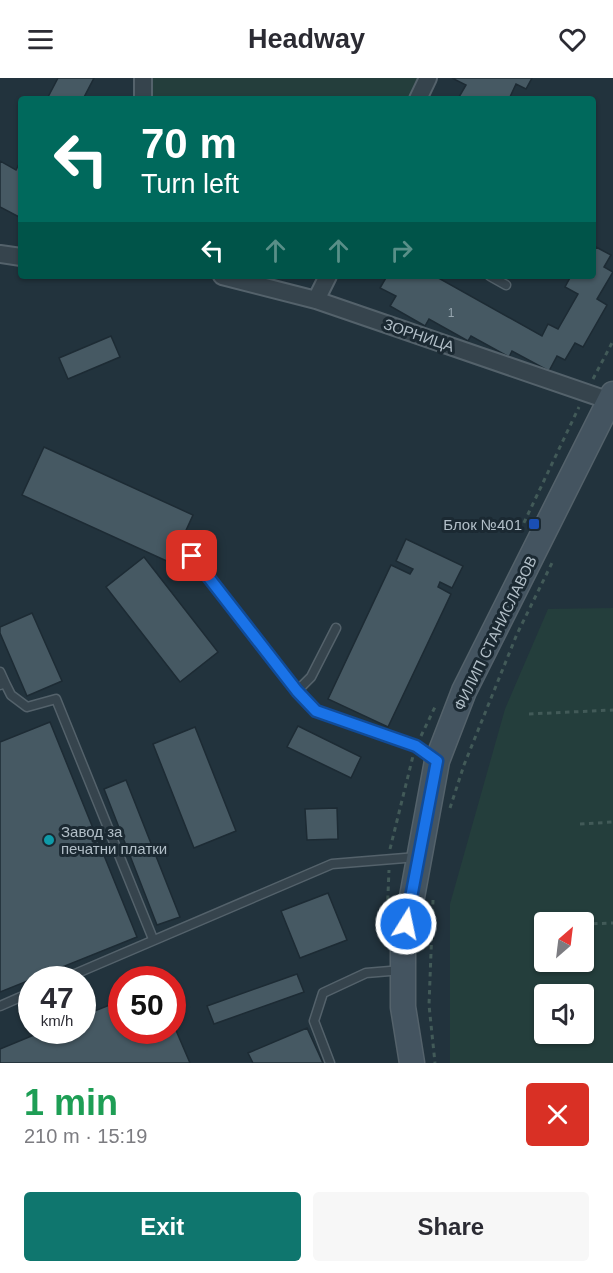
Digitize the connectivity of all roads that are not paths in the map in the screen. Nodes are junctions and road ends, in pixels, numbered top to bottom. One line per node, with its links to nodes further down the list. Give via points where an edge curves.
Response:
1 (143, 78): 3 (street)
2 (428, 78): 4 (street)
3 (143, 96)
4 (419, 96)
5 (0, 254): 6 (street)
6 (18, 257)
7 (234, 279): 11 (street, ЗОРНИЦА)
8 (326, 279): 11 (street)
9 (495, 279): 10 (lane)
10 (506, 285)
11 (316, 300): 12 (street, ЗОРНИЦА)
12 (612, 399): 18 (main road, ФИЛИП СТАНИСЛАВОВ, via 464,691)
13 (192, 556): 17 (lane)
14 (336, 628): 17 (lane, via 311,677)
15 (0, 672): 16 (lane)
16 (2, 684): 20 (lane, via 27,707 56,699)
17 (297, 691): 18 (lane, via 316,711 416,746)
18 (437, 761): 19 (main road, ФИЛИП СТАНИСЛАВОВ)
19 (418, 857): 20 (lane, via 332,864); 22 (main road, ФИЛИП СТАНИСЛАВОВ, via 403,946)
20 (153, 939): 21 (lane)
21 (92, 966)
22 (403, 970): 25 (lane, via 366,973 323,993 315,1021); 26 (main road, ФИЛИП СТАНИСЛАВОВ, via 403,1007)
23 (18, 998): 24 (lane)
24 (0, 1005)
25 (330, 1063)
26 (412, 1063)

